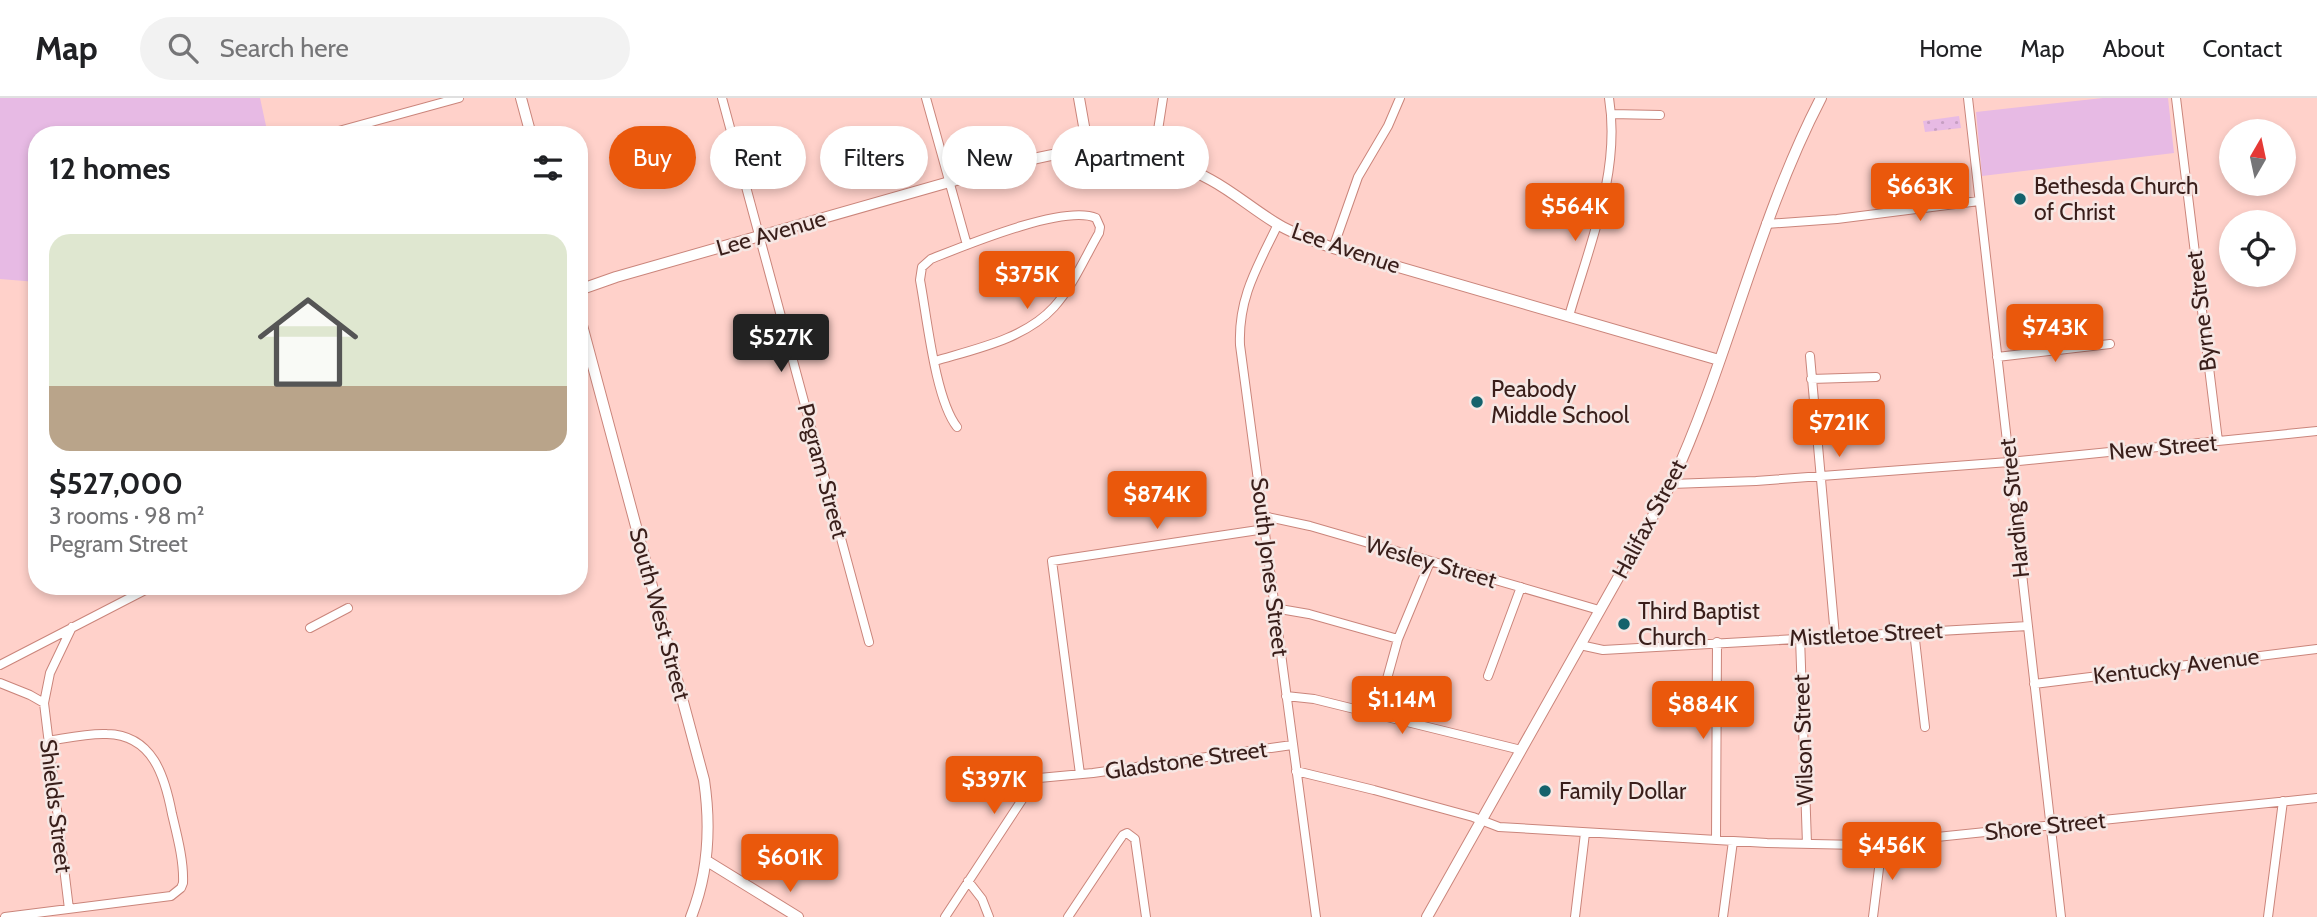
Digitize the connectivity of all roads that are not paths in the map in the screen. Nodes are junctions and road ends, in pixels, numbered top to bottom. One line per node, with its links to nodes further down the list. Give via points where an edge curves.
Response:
1 (459, 98): 14 (street)
2 (522, 98): 15 (street)
3 (722, 98): 25 (street, Pegram Street)
4 (926, 98): 18 (street)
5 (1079, 98): 16 (street)
6 (1163, 98): 17 (street)
7 (1400, 98): 27 (street, via 1359,177)
8 (1609, 98): 12 (street)
9 (1821, 98): 24 (street, Halifax Street)
10 (1968, 98): 22 (street, Harding Street)
11 (2176, 98): 40 (street, Byrne Street)
12 (1611, 114): 13 (street); 29 (street, via 1608,177)
13 (1660, 115)
14 (357, 126)
15 (529, 126)
16 (1083, 126)
17 (1159, 126)
18 (942, 154)
19 (1209, 179): 23 (street, Lee Avenue)
20 (942, 184): 25 (street, Lee Avenue)
21 (952, 189): 26 (street)
22 (1979, 201): 24 (street); 33 (street, Harding Street)
23 (1278, 224): 27 (street, Lee Avenue); 44 (street, South Jones Street, via 1248,285 1240,331)
24 (1766, 224): 34 (street, Halifax Street)
25 (760, 236): 28 (street, Lee Avenue); 59 (street, Pegram Street)
26 (967, 245): 35 (street, via 931,258 920,273); 35 (street, via 1041,221 1082,215 1096,218 1100,227 1053,308 1010,336)
27 (1333, 248): 29 (street, Lee Avenue)
28 (588, 287)
29 (1569, 316): 34 (street, Lee Avenue)
30 (2110, 344): 33 (street)
31 (588, 348): 85 (street, South West Street, via 704,780)
32 (1810, 356): 37 (street)
33 (1997, 357): 41 (street, Harding Street)
34 (1719, 360): 43 (street, Halifax Street)
35 (935, 361): 38 (street, via 946,410)
36 (1876, 377): 37 (street)
37 (1811, 379): 42 (street)
38 (957, 427)
39 (2317, 431): 40 (street, New Street)
40 (2218, 442): 41 (street, New Street)
41 (2009, 462): 42 (street, New Street); 52 (street, Harding Street)
42 (1820, 475): 43 (street, New Street); 56 (street)
43 (1671, 484): 51 (street, Halifax Street)
44 (1263, 516): 45 (street, South Jones Street); 46 (street, Wesley Street)
45 (1265, 529): 50 (street, South Jones Street); 75 (street, via 1052,561)
46 (1430, 562): 47 (street, Wesley Street); 58 (street)
47 (1521, 587): 51 (street, Wesley Street); 64 (street)
48 (135, 595): 53 (street)
49 (348, 608): 54 (street)
50 (1274, 608): 58 (street); 67 (street, South Jones Street)
51 (1599, 611): 61 (street, Halifax Street)
52 (2028, 626): 55 (street, Mistletoe Street); 66 (street, Harding Street)
53 (72, 627): 63 (street); 68 (street, Shields Street, via 50,673)
54 (310, 628)
55 (1914, 631): 56 (street, Mistletoe Street); 70 (street)
56 (1835, 636): 57 (street, Mistletoe Street)
57 (1800, 637): 60 (street, Mistletoe Street); 83 (street, Wilson Street)
58 (1398, 639): 69 (street)
59 (869, 642)
60 (1717, 642): 61 (street, Mistletoe Street, via 1604,649); 81 (street)
61 (1580, 645): 73 (street, Halifax Street)
62 (2317, 649): 66 (street, Kentucky Avenue)
63 (0, 666)
64 (1488, 676)
65 (0, 683): 68 (street)
66 (2034, 684): 79 (street, Harding Street)
67 (1286, 696): 69 (street); 72 (street, South Jones Street)
68 (44, 703): 71 (street, Shields Street)
69 (1377, 715): 73 (street)
70 (1925, 727)
71 (48, 741): 87 (street, Shields Street); 87 (street, via 97,734 138,744 166,781 184,877 177,893 171,895)
72 (1292, 745): 74 (street, South Jones Street); 75 (street, Gladstone Street)
73 (1521, 750): 78 (street, Halifax Street)
74 (1296, 771): 78 (street, Shore Street); 95 (street, South Jones Street)
75 (1080, 774): 86 (street, Gladstone Street, via 1034,780)
76 (2317, 798): 77 (street, Shore Street)
77 (2283, 801): 79 (street, Shore Street); 101 (street)
78 (1481, 821): 80 (street, Shore Street, via 1499,827); 96 (street, Halifax Street)
79 (2051, 825): 84 (street, Shore Street); 100 (street, Harding Street)
80 (1585, 833): 81 (street, Shore Street); 97 (street)
81 (1716, 840): 82 (street, Shore Street)
82 (1733, 841): 83 (street, Shore Street); 98 (street)
83 (1807, 844): 84 (street, Shore Street)
84 (1882, 844): 99 (street)
85 (707, 861): 89 (street, South West Street); 90 (street)
86 (968, 881): 91 (street, Gladstone Street); 92 (street)
87 (69, 909): 88 (street)
88 (5, 917)
89 (691, 917)
90 (798, 917)
91 (945, 917)
92 (989, 917)
93 (1068, 917): 94 (street, via 1128,833 1134,837)
94 (1146, 917)
95 (1316, 917)
96 (1427, 917)
97 (1575, 917)
98 (1723, 917)
99 (1873, 917)
100 (2061, 917)
101 (2268, 917)

